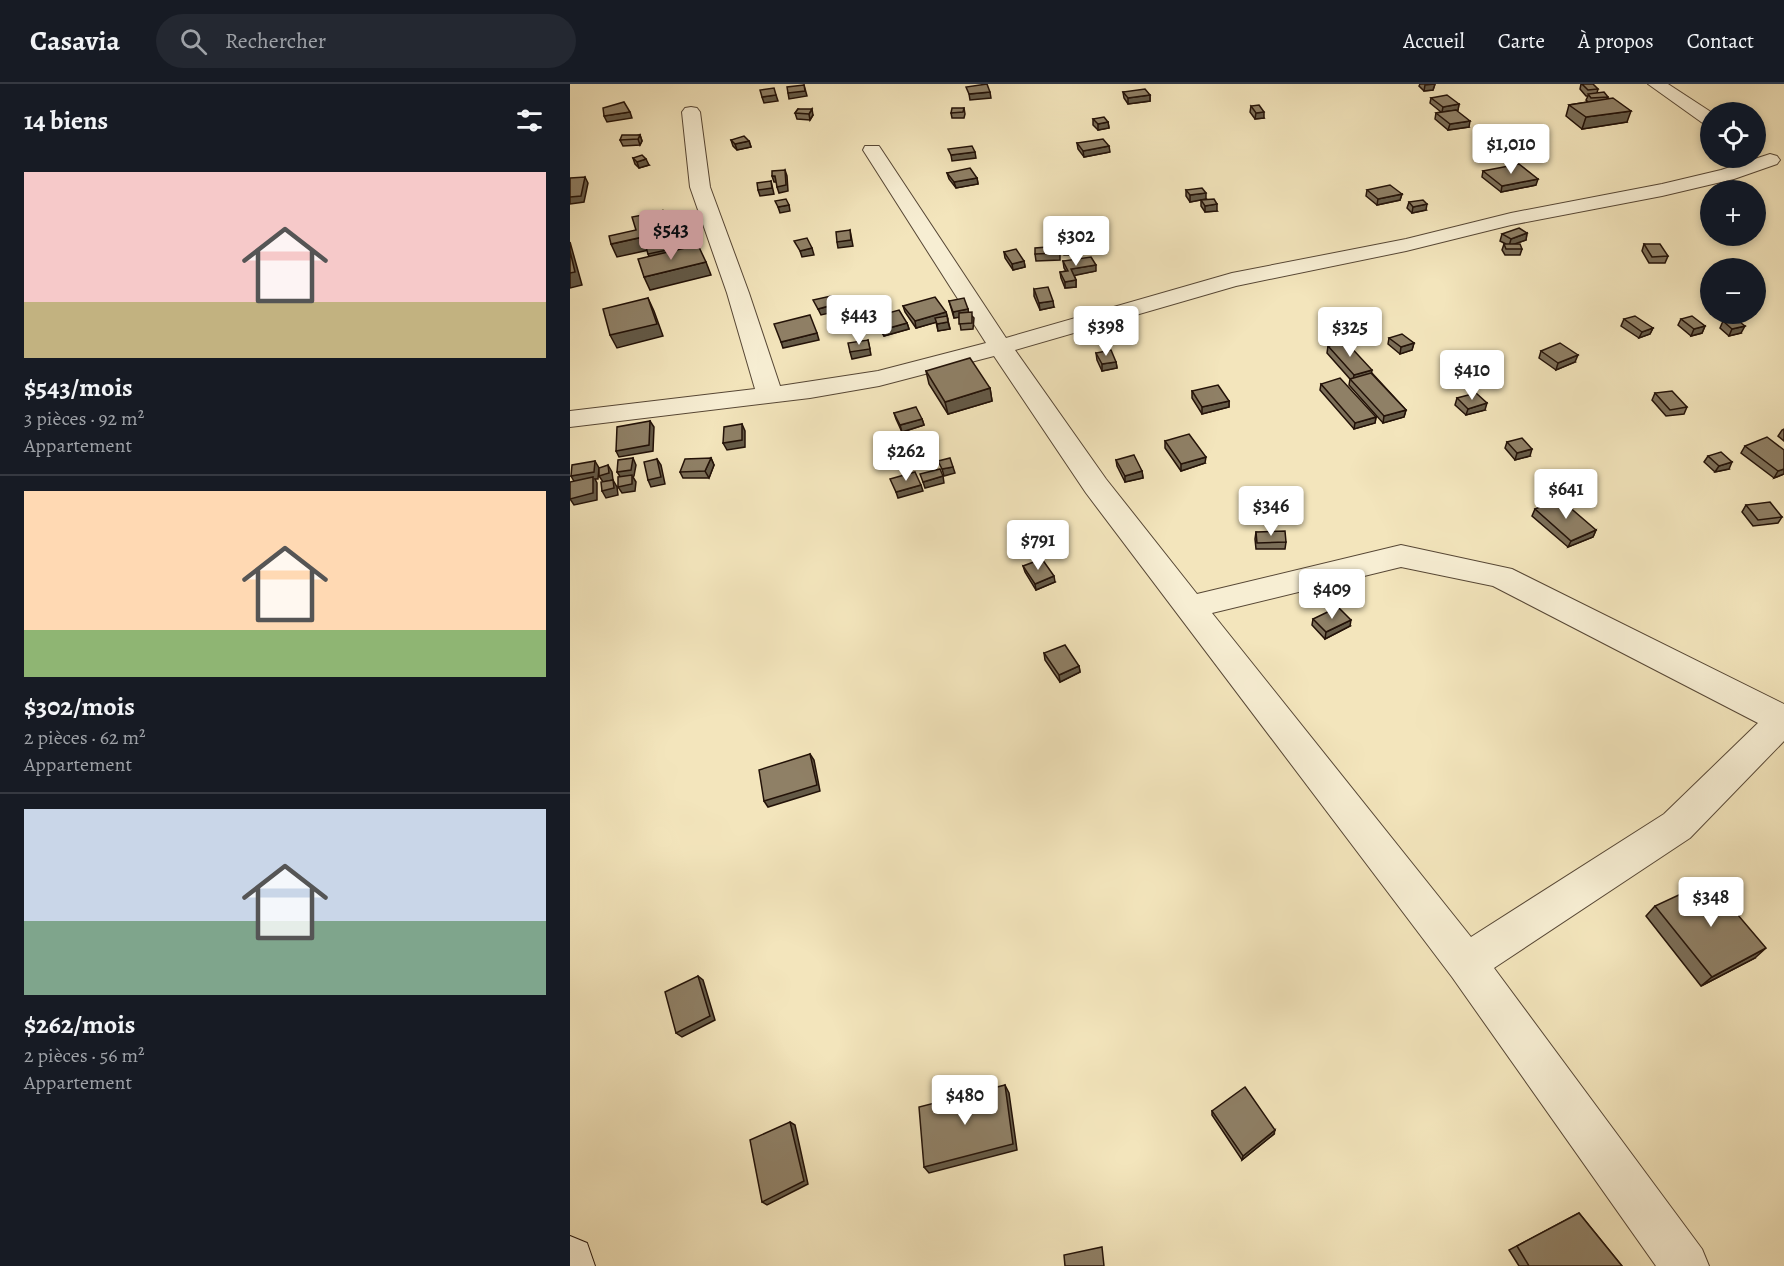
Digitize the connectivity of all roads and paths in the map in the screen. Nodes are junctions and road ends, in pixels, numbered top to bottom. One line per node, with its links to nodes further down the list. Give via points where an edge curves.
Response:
1 (1658, 84): 3 (street)
2 (691, 112): 7 (street, via 700,187)
3 (1700, 113)
4 (872, 150): 6 (street)
5 (1770, 159): 6 (street, via 1727,175 1662,190 1232,280)
6 (1000, 347): 7 (street, via 879,378); 9 (street, via 1096,486)
7 (770, 395): 8 (street)
8 (570, 419)
9 (1189, 607): 10 (street, via 1401,556 1502,577); 11 (street)
10 (1784, 720): 11 (street, via 1677,826)
11 (1466, 963): 14 (street)
12 (570, 1260): 13 (street)
13 (571, 1266)
14 (1685, 1266)

